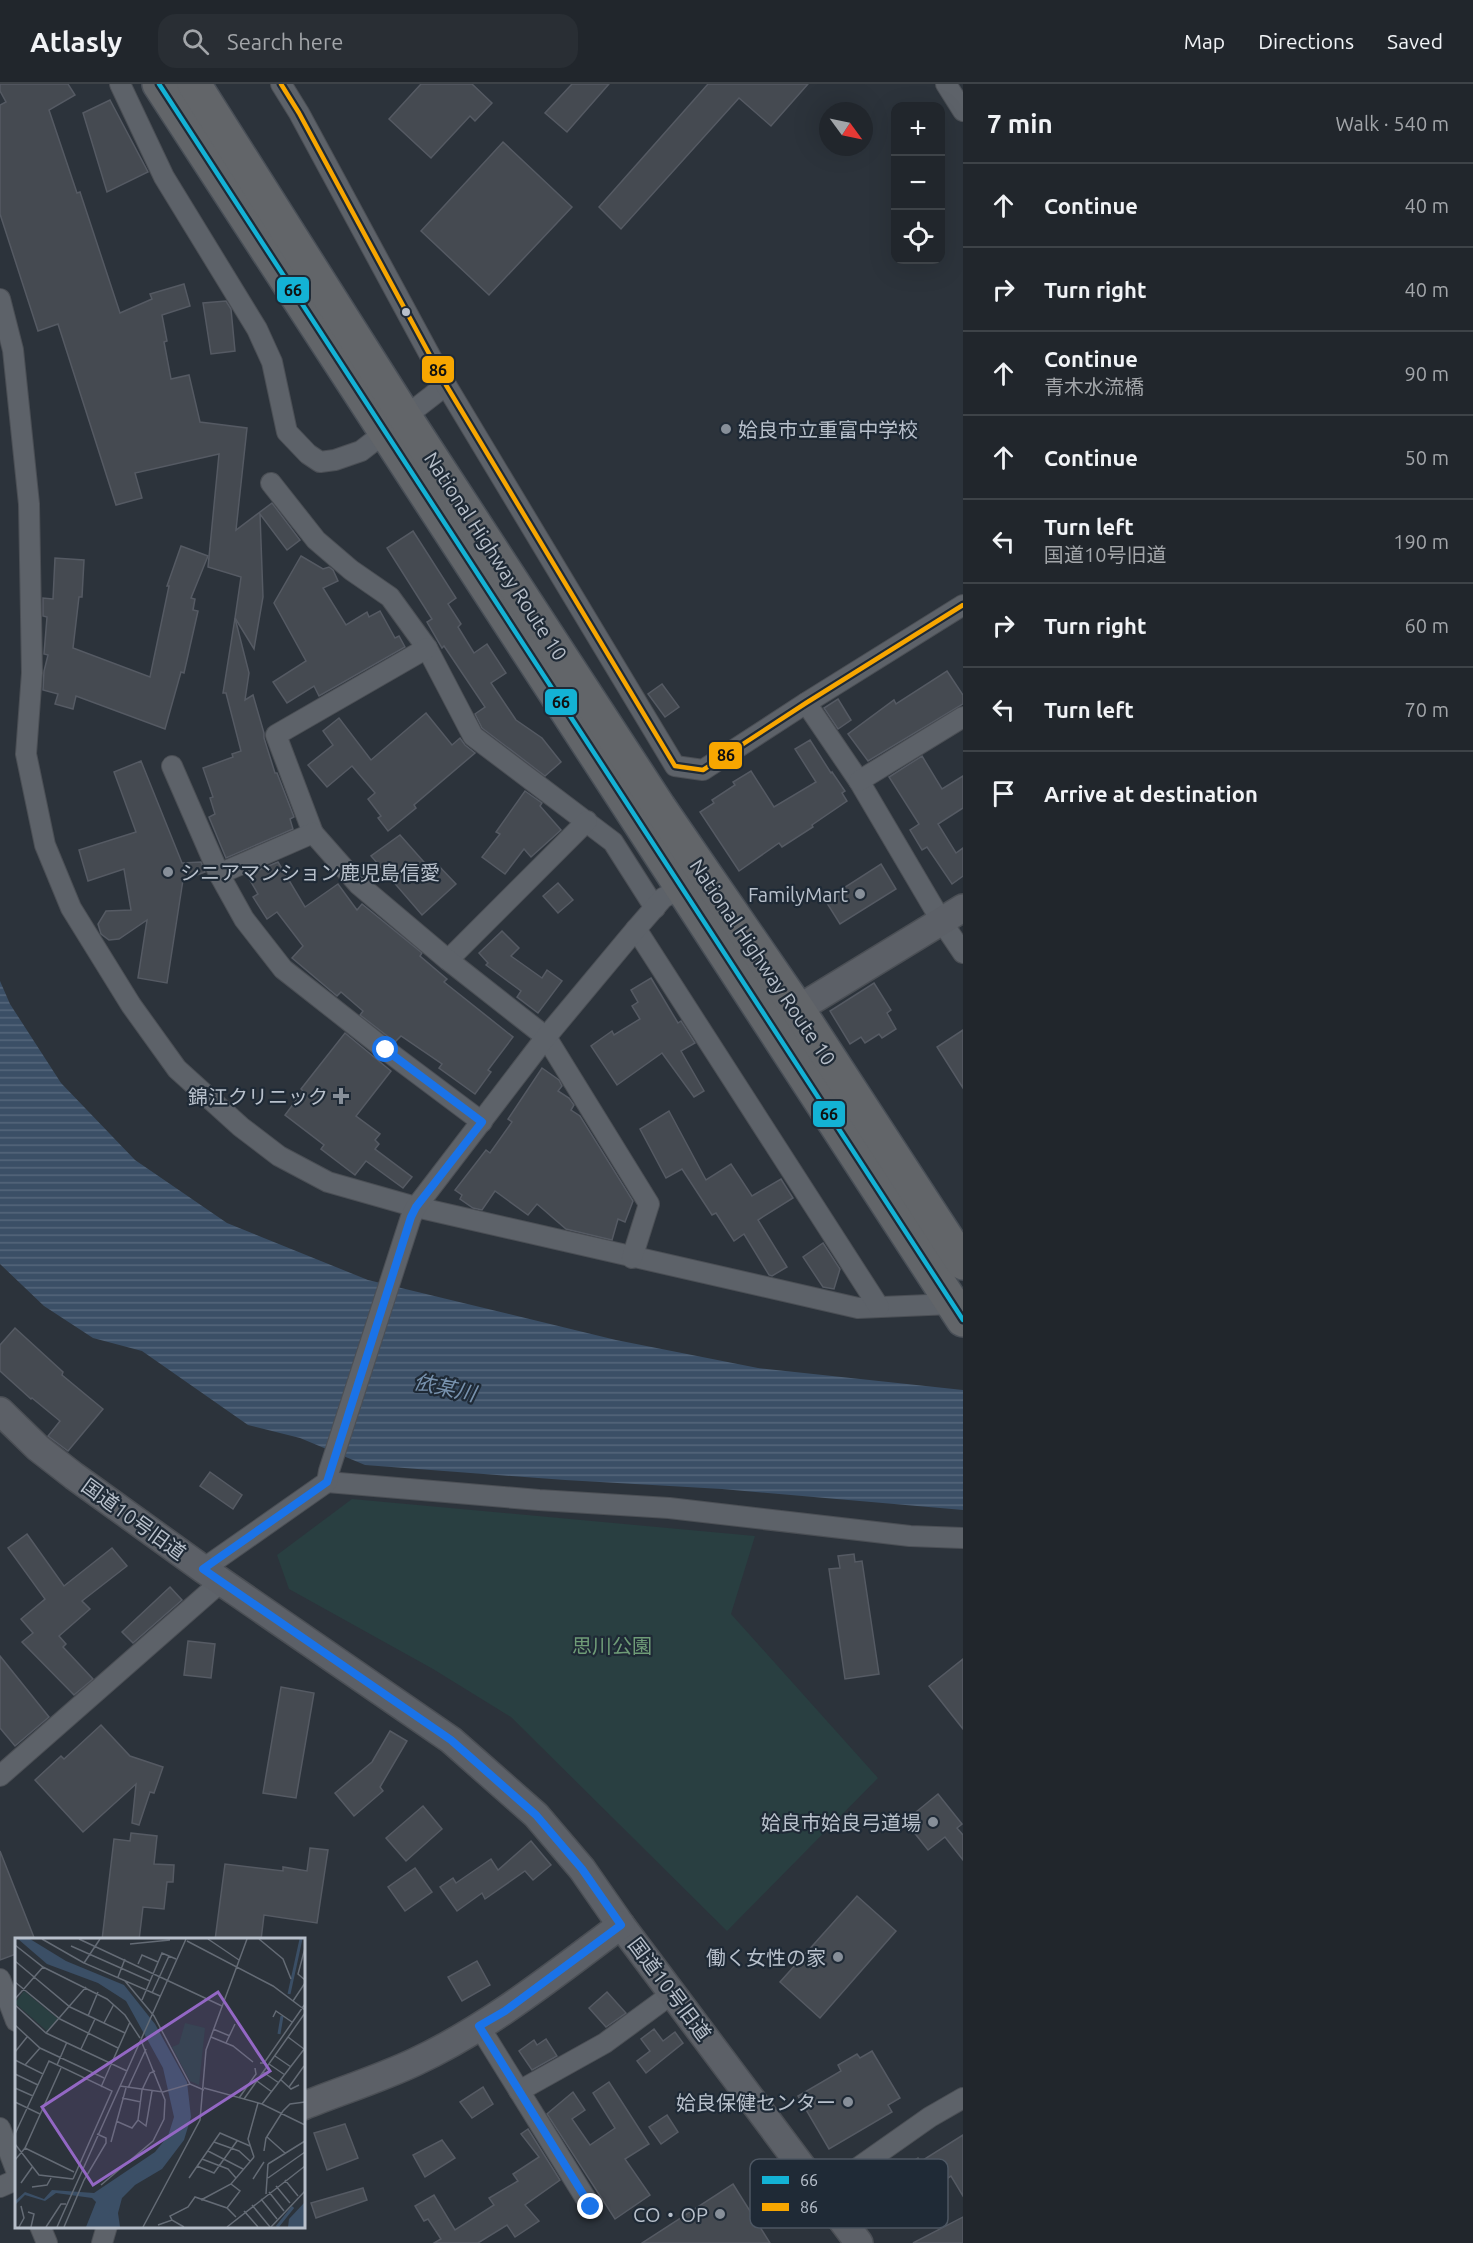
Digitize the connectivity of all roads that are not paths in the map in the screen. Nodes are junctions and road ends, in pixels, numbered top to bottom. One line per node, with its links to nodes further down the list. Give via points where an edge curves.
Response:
1 (120, 84): 9 (street, via 164,177 257,329 272,362 286,432 320,462 361,451)
2 (159, 84): 9 (highway, National Highway Route 10)
3 (194, 84): 9 (highway, National Highway Route 10)
4 (280, 84): 8 (street)
5 (946, 84): 6 (street)
6 (963, 111)
7 (0, 299): 29 (street, via 13,350 29,504 32,673 26,754 45,845 71,908 131,1005 177,1069 241,1127 279,1156 328,1182)
8 (446, 385): 9 (street); 13 (street, via 675,766 703,770)
9 (395, 425): 20 (highway, National Highway Route 10)
10 (271, 483): 12 (street, via 316,540 390,597)
11 (963, 605): 13 (street)
12 (427, 648): 17 (street, via 472,736); 18 (street, via 276,735)
13 (806, 703): 16 (street)
14 (963, 717): 16 (street)
15 (172, 766): 19 (street)
16 (859, 781): 22 (street)
17 (587, 821): 21 (street, via 613,842); 25 (street)
18 (314, 833): 19 (street); 25 (street, via 358,884)
19 (219, 874): 28 (street, via 244,919 283,969)
20 (692, 881): 21 (street, via 663,898); 26 (highway, National Highway Route 10)
21 (655, 908): 23 (street)
22 (952, 915): 24 (street); 26 (street)
23 (636, 928): 27 (street); 32 (street)
24 (963, 953)
25 (448, 960): 27 (street)
26 (784, 1017): 31 (highway, National Highway Route 10); 33 (highway, National Highway Route 10)
27 (546, 1037): 28 (street); 30 (street, via 649,1204)
28 (482, 1122): 29 (street)
29 (414, 1212): 30 (street); 35 (street)
30 (632, 1258): 32 (street, via 858,1308)
31 (963, 1263)
32 (879, 1307): 33 (street)
33 (958, 1312)
34 (0, 1411): 37 (street, 国道10号旧道, via 38,1448)
35 (328, 1477): 36 (street, via 539,1500 669,1508 910,1536); 37 (street)
36 (963, 1538)
37 (212, 1575): 38 (street); 39 (street, 国道10号旧道, via 451,1740 536,1815 582,1869)
38 (0, 1776)
39 (621, 1925): 41 (street, 国道10号旧道); 43 (street)
40 (0, 1979): 42 (street)
41 (673, 1994): 44 (street, via 605,2043); 48 (street, 国道10号旧道)
42 (15, 2018)
43 (479, 2026): 44 (street); 46 (street, via 414,2062)
44 (519, 2091): 53 (street)
45 (963, 2098): 49 (street)
46 (304, 2106)
47 (0, 2128): 50 (street)
48 (797, 2159)
49 (870, 2159)
50 (15, 2167)
51 (15, 2180): 52 (street)
52 (0, 2187)
53 (591, 2207)
54 (41, 2228): 57 (street)
55 (106, 2228): 58 (street)
56 (848, 2228): 59 (street, 国道10号旧道)
57 (47, 2243)
58 (102, 2243)
59 (859, 2243)

